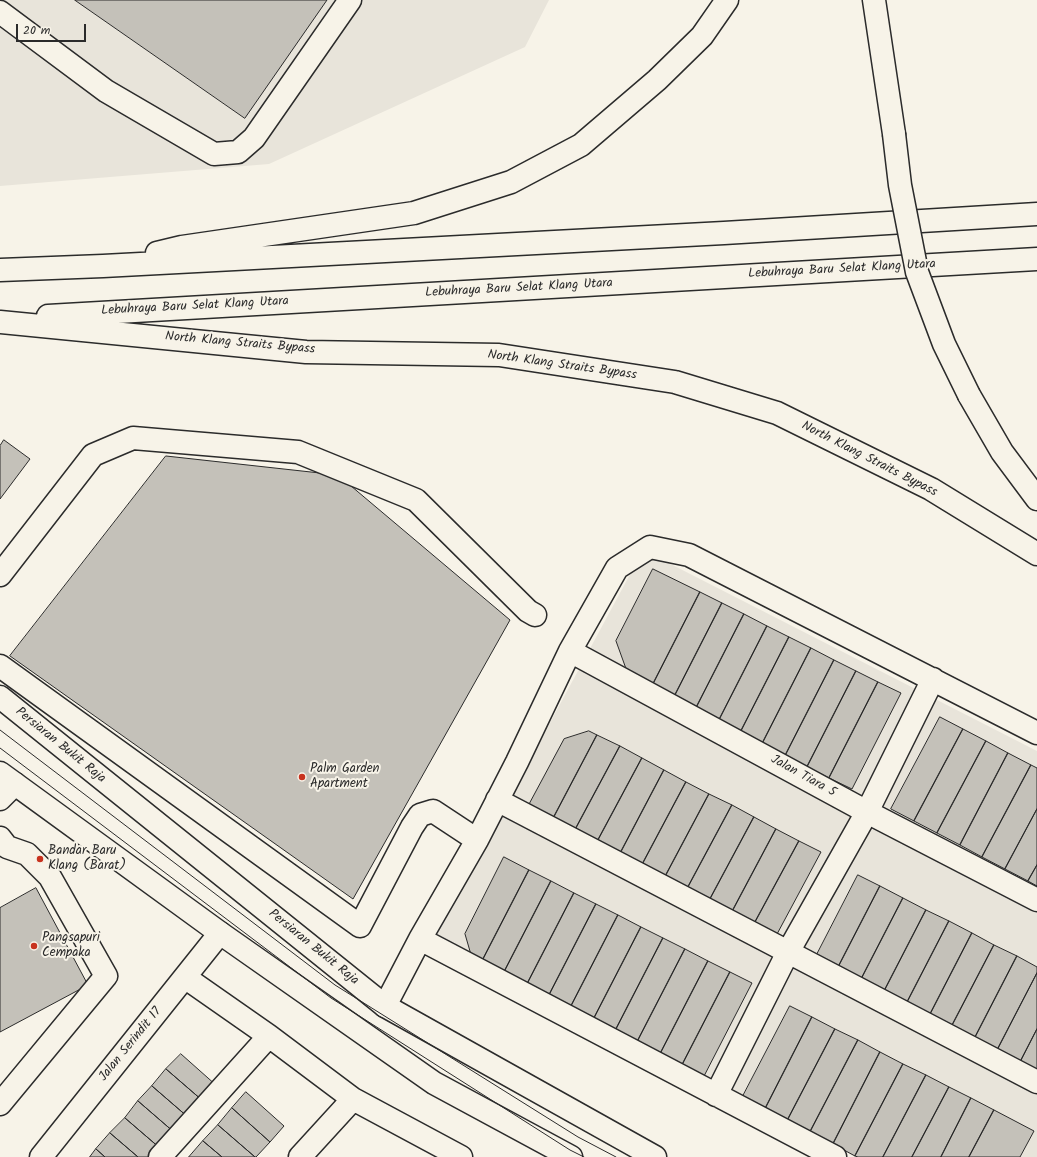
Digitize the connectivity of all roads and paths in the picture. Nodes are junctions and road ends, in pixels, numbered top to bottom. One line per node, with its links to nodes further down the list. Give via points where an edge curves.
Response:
1 (350, 0): 4 (main road, via 254,138 238,152 214,154 106,91)
2 (727, 0): 7 (main road, via 702,36 657,80 581,146 511,182 414,213 182,246)
3 (874, 0): 11 (main road, bridge, via 900,185 917,272 944,344 969,395 1002,452)
4 (0, 12)
5 (1037, 214): 7 (main road)
6 (1037, 259): 9 (main road, Lebuhraya Baru Selat Klang Utara)
7 (103, 266): 8 (main road)
8 (0, 270)
9 (0, 318)
10 (0, 322): 12 (main road, North Klang Straits Bypass, via 306,352 499,355 675,382 777,413 931,489)
11 (1037, 499)
12 (1037, 554)
13 (0, 575): 14 (main road, via 93,455 133,438 298,452 416,500)
14 (535, 615)
15 (570, 651): 17 (main road, via 617,568 650,546 689,555); 21 (main road); 22 (main road, Jalan Tiara 5)
16 (0, 666): 23 (main road, via 360,926 420,815 433,812)
17 (933, 679): 19 (main road); 22 (main road)
18 (0, 697): 30 (main road, Persiaran Bukit Raja)
19 (1037, 733)
20 (5, 785): 26 (main road)
21 (497, 800): 23 (main road); 28 (main road)
22 (867, 812): 25 (main road, Jalan Tiara 5); 28 (main road)
23 (477, 840): 27 (main road)
24 (2, 846): 35 (main road, via 27,854 50,878 106,976)
25 (1037, 900)
26 (220, 933): 29 (main road, Jalan Serindit 17); 40 (main road, via 434,1083)
27 (420, 939): 30 (main road); 33 (main road)
28 (788, 952): 32 (main road); 33 (main road)
29 (186, 978): 31 (main road); 37 (main road, Jalan Serindit 17)
30 (385, 1006): 41 (main road, Persiaran Bukit Raja)
31 (269, 1036): 34 (main road); 38 (main road)
32 (1037, 1082)
33 (716, 1095): 42 (main road)
34 (353, 1099): 36 (main road); 39 (main road)
35 (0, 1104)
36 (453, 1155)
37 (41, 1157)
38 (160, 1157)
39 (300, 1157)
40 (571, 1157)
41 (655, 1157)
42 (835, 1157)

